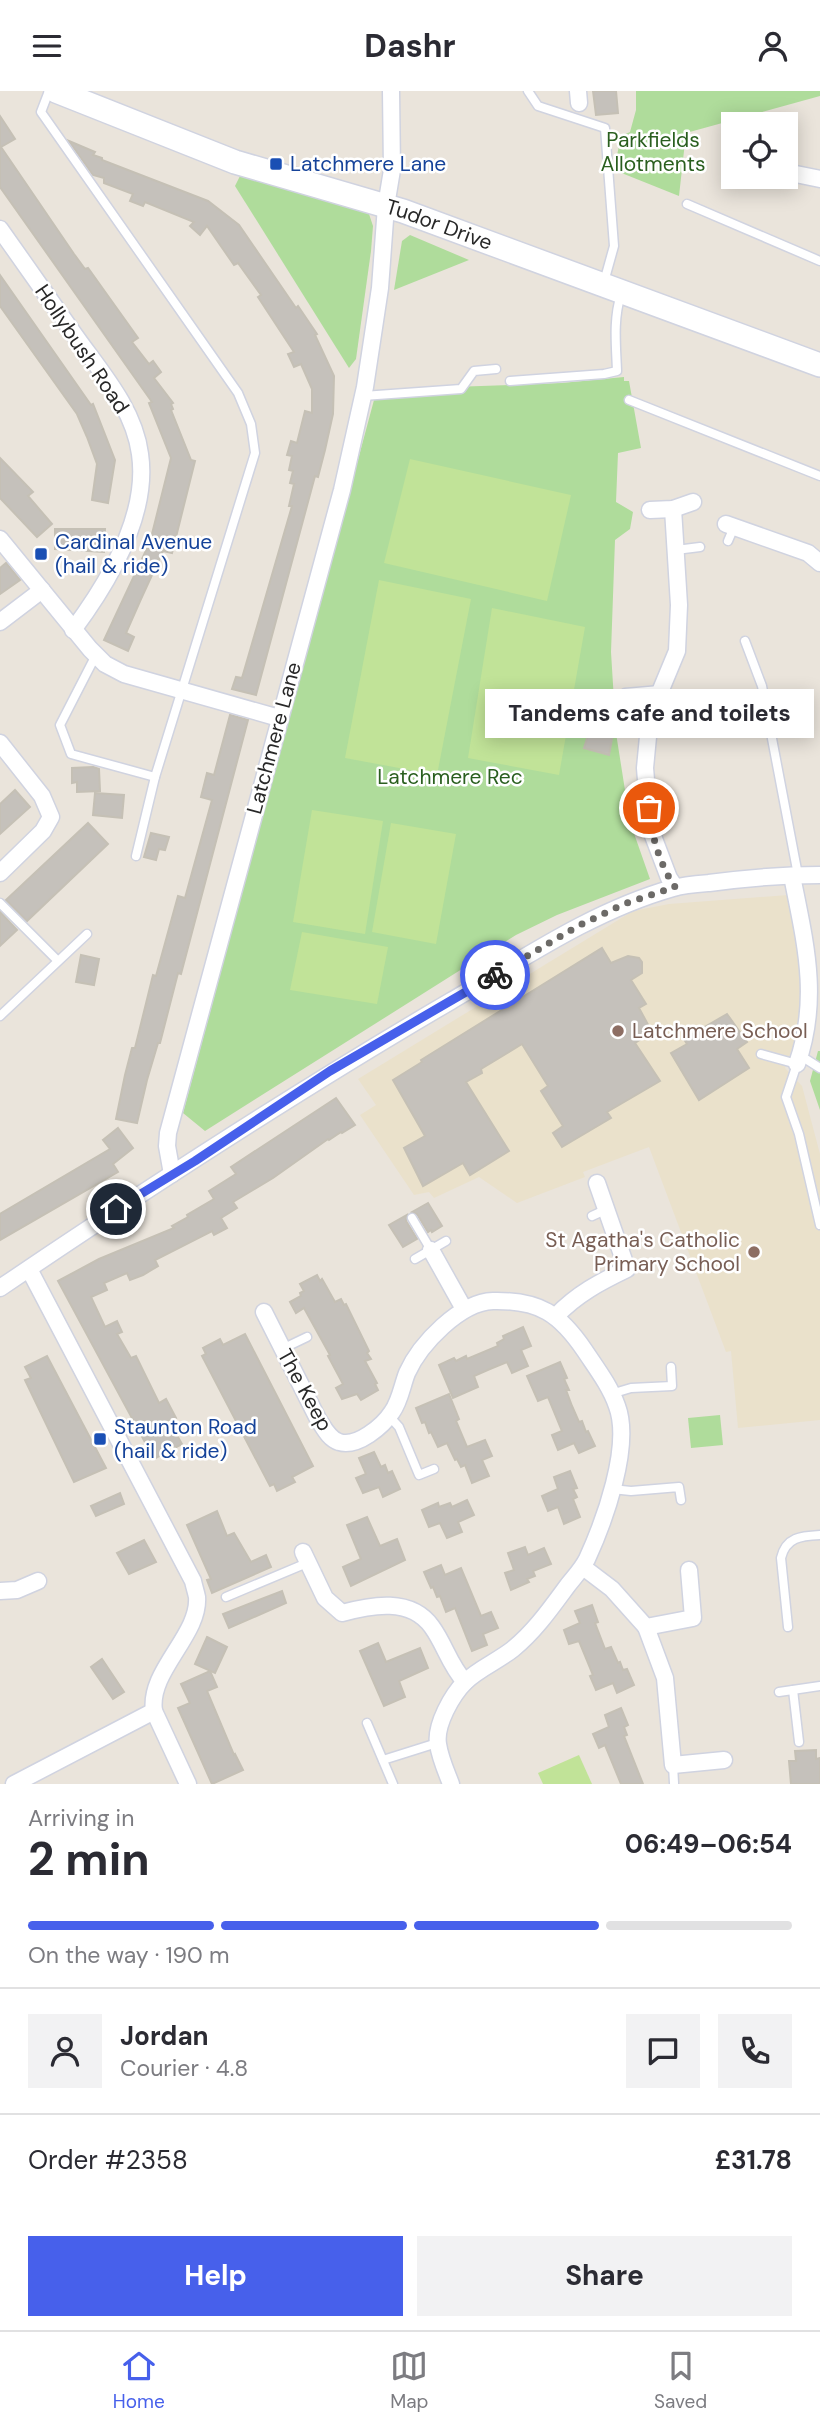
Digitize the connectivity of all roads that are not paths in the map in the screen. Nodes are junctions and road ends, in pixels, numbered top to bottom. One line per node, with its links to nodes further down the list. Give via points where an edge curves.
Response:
1 (49, 91): 31 (lane, via 41,112 238,393 251,424 255,453)
2 (56, 91): 8 (street, Tudor Drive, via 235,162)
3 (391, 91): 8 (street, Latchmere Lane, via 392,170)
4 (528, 91): 11 (lane, via 538,106 605,128)
5 (798, 174): 6 (street)
6 (820, 179)
7 (687, 204): 10 (lane)
8 (386, 206): 11 (street, Tudor Drive); 15 (street, Latchmere Lane, via 380,288)
9 (0, 229): 28 (street, Hollybush Road, via 116,393 140,455 141,478 132,521 97,599)
10 (820, 261)
11 (613, 288): 12 (street, Tudor Drive); 14 (lane, via 617,370)
12 (820, 365)
13 (496, 369): 15 (lane, via 474,370 461,389)
14 (510, 381)
15 (363, 396): 34 (street, Latchmere Lane)
16 (629, 400): 17 (lane)
17 (820, 476)
18 (693, 502): 19 (street)
19 (673, 509): 20 (street); 24 (street)
20 (650, 510)
21 (729, 531): 25 (street, via 808,553)
22 (0, 539): 26 (street)
23 (700, 547): 24 (lane)
24 (676, 549): 32 (street, via 677,651)
25 (820, 563)
26 (42, 590): 27 (street); 28 (street)
27 (0, 622)
28 (73, 630): 30 (street)
29 (746, 641): 39 (lane, via 762,686)
30 (96, 655): 31 (street, via 124,674); 36 (lane, via 60,726 71,754)
31 (181, 689): 34 (street); 36 (lane)
32 (660, 690): 33 (lane); 41 (street, via 650,716 646,780 650,828)
33 (625, 693)
34 (279, 718): 49 (street, Latchmere Lane, via 168,1133)
35 (0, 743): 38 (street, via 42,796 51,817 43,831)
36 (155, 777): 37 (lane)
37 (136, 856)
38 (0, 873)
39 (795, 875): 40 (street); 41 (street); 47 (street, via 813,972 813,1012)
40 (820, 875)
41 (675, 887): 49 (street, via 578,926 330,1071)
42 (0, 903): 44 (lane)
43 (87, 934): 44 (lane)
44 (57, 960): 45 (lane)
45 (0, 1016)
46 (761, 1054): 47 (lane)
47 (799, 1060): 48 (lane); 52 (lane, via 786,1097)
48 (820, 1068)
49 (172, 1174): 56 (street)
50 (597, 1183): 60 (street, via 598,1213 627,1269 570,1300)
51 (412, 1218): 54 (lane)
52 (820, 1226)
53 (446, 1241): 54 (lane)
54 (431, 1250): 55 (lane); 58 (street)
55 (415, 1259)
56 (29, 1269): 57 (street); 82 (street, via 193,1581 197,1599 193,1617 156,1686)
57 (0, 1288)
58 (464, 1309): 60 (street, via 491,1301 531,1306); 65 (street, The Keep, via 420,1351)
59 (264, 1313): 62 (street, The Keep)
60 (556, 1316): 64 (street, via 572,1331)
61 (307, 1336): 62 (lane)
62 (282, 1349): 65 (street, The Keep, via 328,1436 352,1442)
63 (671, 1367): 64 (lane, via 672,1386)
64 (611, 1394): 67 (street, via 621,1429)
65 (389, 1416): 66 (lane, via 399,1427 419,1475)
66 (435, 1469)
67 (612, 1489): 68 (lane, via 631,1492 680,1487); 71 (street)
68 (681, 1500)
69 (820, 1535): 77 (lane, via 793,1539 783,1549)
70 (305, 1558): 75 (lane); 78 (street, via 325,1598 342,1613 390,1605 424,1618)
71 (583, 1567): 76 (street, via 612,1589); 78 (street, via 533,1630)
72 (689, 1570): 76 (street, via 693,1618)
73 (38, 1581): 74 (street, via 18,1590)
74 (0, 1591)
75 (226, 1597)
76 (646, 1627): 88 (street, via 664,1678)
77 (788, 1627)
78 (465, 1682): 85 (street, via 449,1706)
79 (820, 1686): 80 (lane)
80 (793, 1690): 81 (lane); 84 (lane)
81 (779, 1692)
82 (154, 1711): 90 (street); 91 (street)
83 (367, 1723): 86 (lane)
84 (799, 1742)
85 (438, 1743): 86 (lane); 93 (street)
86 (383, 1760): 92 (lane)
87 (724, 1760): 88 (street)
88 (673, 1765): 89 (lane)
89 (674, 1783)
90 (14, 1784)
91 (188, 1784)
92 (393, 1784)
93 (452, 1784)

